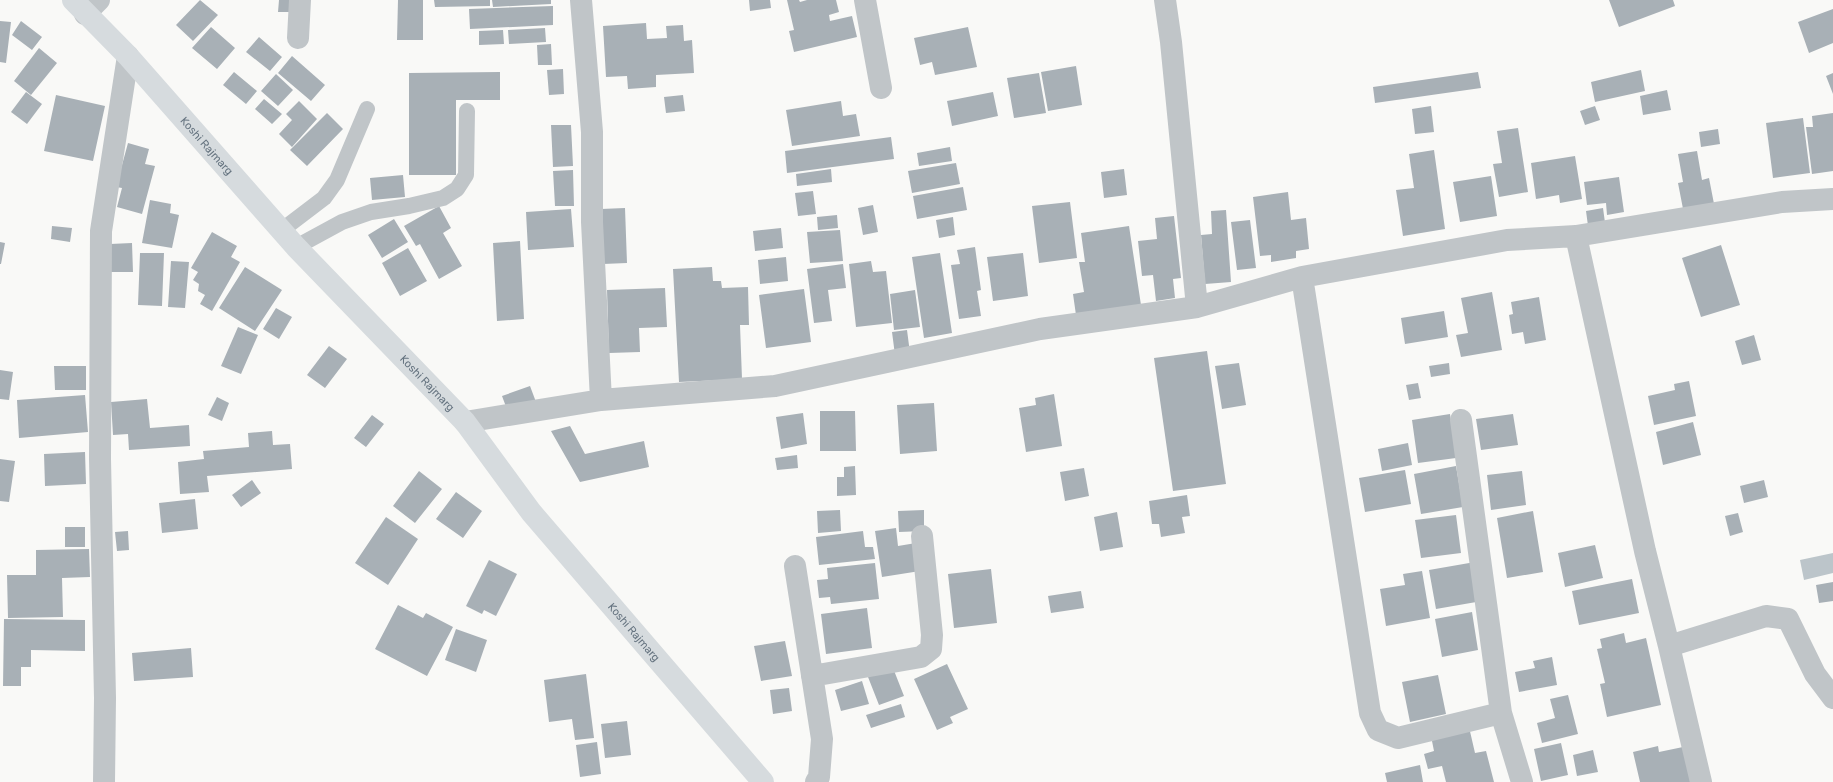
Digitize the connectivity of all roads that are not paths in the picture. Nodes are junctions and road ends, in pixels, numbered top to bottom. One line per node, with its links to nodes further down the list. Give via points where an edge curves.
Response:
1 (300, 0): 6 (street)
2 (581, 0): 17 (street, via 592,132 592,222)
3 (865, 0): 8 (street)
4 (1165, 0): 16 (street)
5 (86, 4): 7 (main road, Koshi Rajmarg)
6 (298, 38)
7 (128, 56): 12 (main road, Koshi Rajmarg); 26 (street, via 101,232 100,459 105,698)
8 (881, 88)
9 (367, 109): 12 (lane, via 337,180 324,198)
10 (467, 111): 14 (lane, via 466,175 458,189 443,198 370,212 342,222)
11 (1833, 199): 13 (street, via 1782,202)
12 (282, 230): 14 (main road, Koshi Rajmarg)
13 (1576, 236): 15 (street, via 1507,240); 22 (street, via 1645,551)
14 (296, 247): 19 (main road, Koshi Rajmarg)
15 (1302, 277): 16 (street); 25 (street, via 1370,713 1378,730 1398,738)
16 (1197, 308): 17 (street, via 1040,329 775,386)
17 (601, 400): 19 (street)
18 (1461, 420): 25 (street)
19 (465, 422): 27 (main road, Koshi Rajmarg, via 532,512)
20 (922, 536): 23 (street, via 932,635 930,649 921,656)
21 (794, 566): 23 (street)
22 (1669, 646): 24 (street, via 1766,616 1788,619 1815,674); 30 (street)
23 (812, 676): 28 (street, via 822,739 819,777)
24 (1833, 698)
25 (1501, 713): 29 (street)
26 (104, 782)
27 (763, 782)
28 (816, 782)
29 (1522, 782)
30 (1701, 782)

